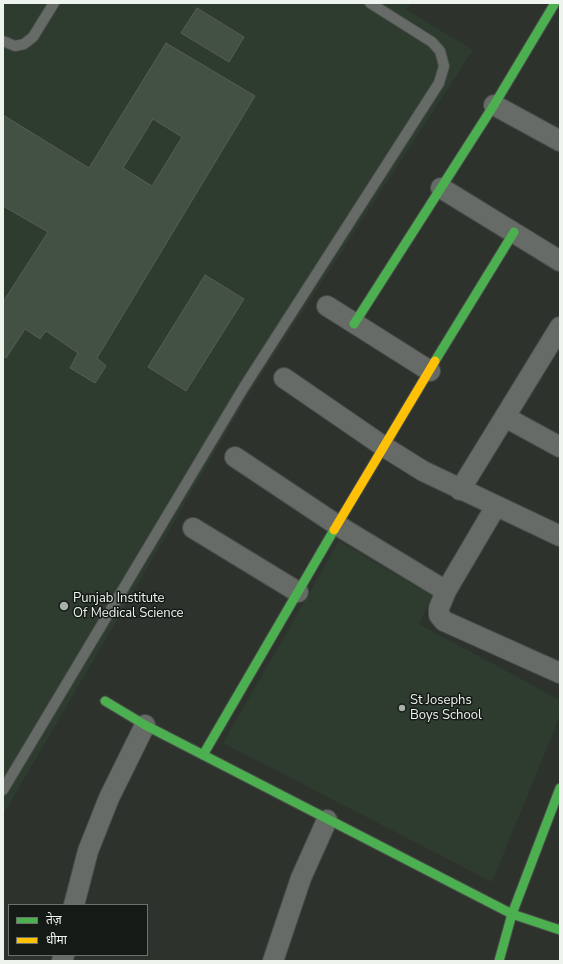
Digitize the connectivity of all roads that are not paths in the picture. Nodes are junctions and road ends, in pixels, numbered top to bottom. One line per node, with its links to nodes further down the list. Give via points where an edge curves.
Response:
1 (54, 3): 4 (lane, via 33,37 24,44 15,46)
2 (370, 3): 31 (lane, via 432,42 440,51 444,66 438,83 244,387)
3 (554, 13): 5 (street)
4 (3, 41)
5 (494, 105): 6 (street); 7 (street)
6 (560, 141)
7 (441, 188): 8 (street); 11 (street)
8 (514, 232): 9 (street); 13 (street)
9 (560, 261)
10 (327, 306): 11 (street)
11 (354, 324): 13 (street)
12 (560, 327): 15 (street)
13 (430, 371): 16 (street)
14 (284, 378): 16 (street)
15 (505, 417): 17 (street); 19 (street)
16 (383, 446): 19 (street); 21 (street)
17 (560, 447)
18 (235, 457): 21 (street)
19 (460, 490): 20 (street)
20 (496, 506): 23 (street); 24 (street)
21 (337, 525): 24 (street); 25 (street)
22 (193, 528): 25 (street)
23 (560, 536)
24 (446, 591): 26 (street, via 439,608 439,615 444,621)
25 (298, 592): 29 (street)
26 (560, 673)
27 (105, 701): 28 (street)
28 (146, 725): 29 (street); 33 (street, via 109,798 88,851)
29 (203, 755): 32 (street)
30 (560, 788): 34 (street)
31 (3, 790)
32 (327, 820): 34 (street); 36 (street, via 301,878)
33 (74, 904)
34 (512, 914): 35 (street); 37 (street)
35 (560, 930)
36 (273, 961)
37 (500, 961)

